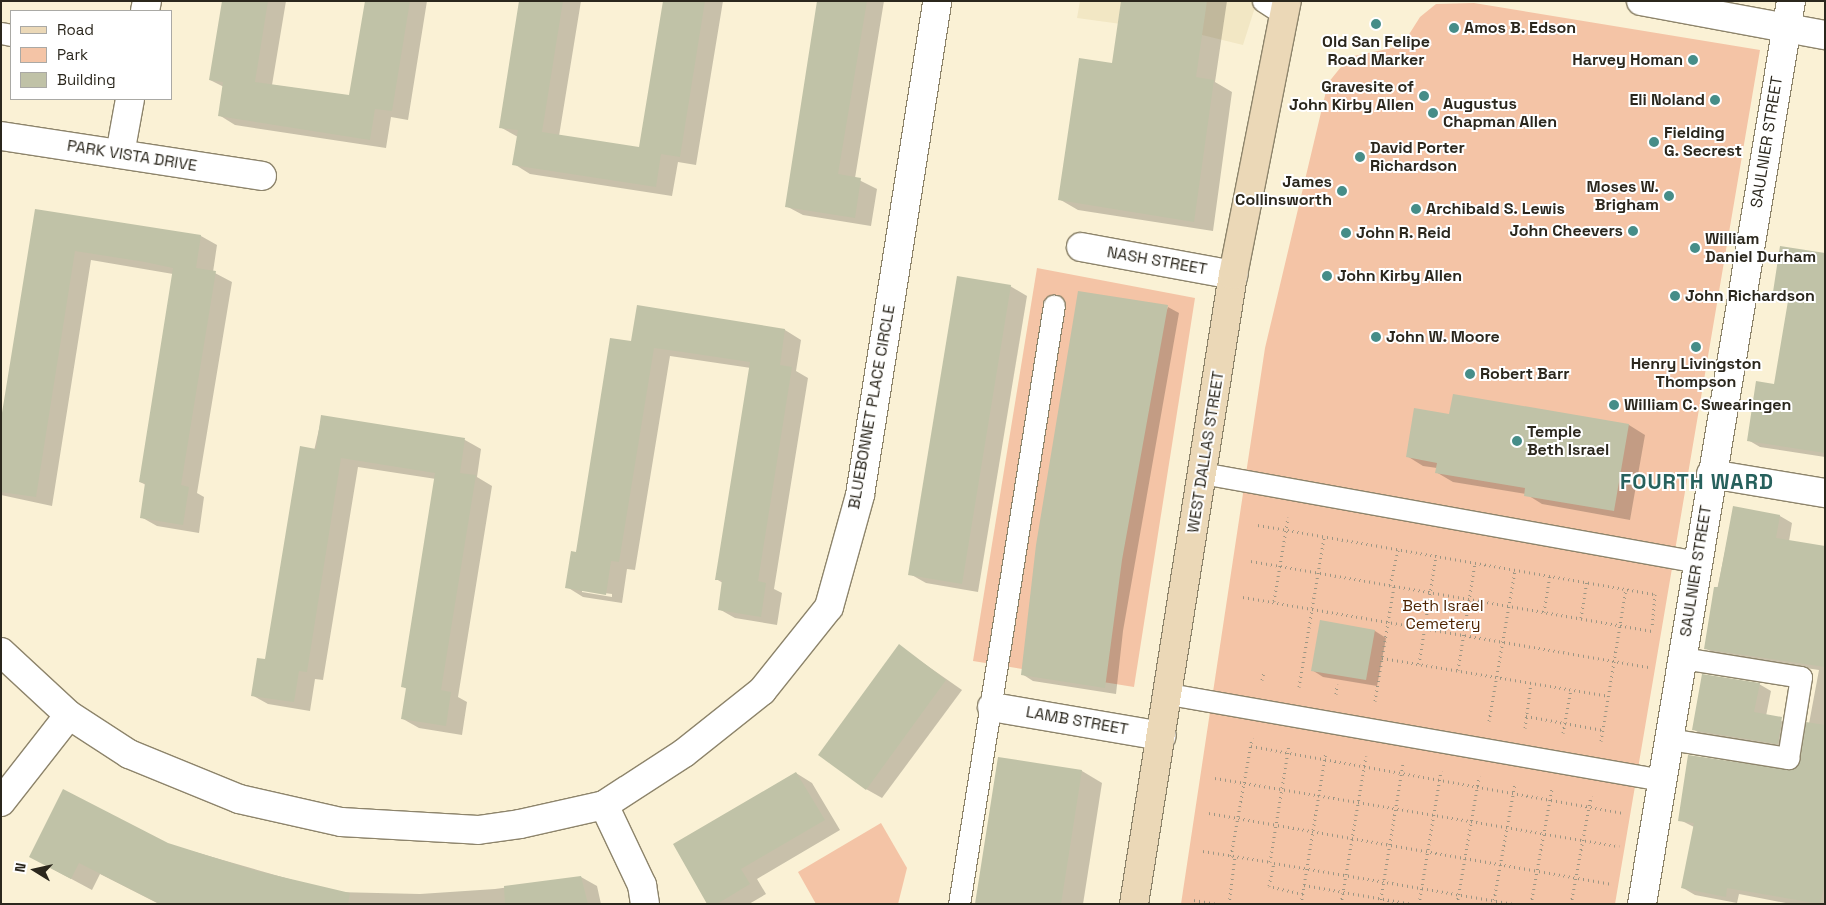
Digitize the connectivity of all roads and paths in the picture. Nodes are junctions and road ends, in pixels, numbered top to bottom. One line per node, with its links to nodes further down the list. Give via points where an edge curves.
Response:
1 (937, 1): 78 (street, BLUEBONNET PLACE CIRCLE, via 860,495 829,607 762,691 684,753)
2 (1641, 1): 5 (street)
3 (1791, 1): 5 (street, SAULNIER STREET)
4 (1277, 5): 12 (main road, WEST DALLAS STREET)
5 (1786, 28): 6 (street); 15 (street, SAULNIER STREET)
6 (1825, 35)
7 (130, 100): 9 (street)
8 (1, 136): 9 (street, PARK VISTA DRIVE)
9 (120, 154): 10 (street, PARK VISTA DRIVE)
10 (262, 176)
11 (1081, 247): 12 (street, NASH STREET)
12 (1233, 275): 14 (main road, WEST DALLAS STREET)
13 (1054, 304): 53 (lane)
14 (1202, 473): 16 (lane); 51 (main road, WEST DALLAS STREET)
15 (1711, 474): 17 (street); 23 (street, SAULNIER STREET)
16 (1293, 489): 19 (path); 23 (lane)
17 (1825, 493)
18 (1258, 525): 19 (path)
19 (1286, 531): 20 (path); 25 (path)
20 (1398, 550): 21 (path); 28 (path)
21 (1436, 556): 24 (path); 30 (path)
22 (1251, 561): 25 (path)
23 (1698, 562): 43 (street, SAULNIER STREET)
24 (1475, 563): 26 (path); 33 (path)
25 (1280, 566): 28 (path); 34 (path)
26 (1550, 576): 27 (path); 35 (path)
27 (1588, 582): 29 (path); 36 (path)
28 (1390, 585): 30 (path)
29 (1626, 589): 31 (path); 37 (path)
30 (1431, 592): 33 (path); 38 (path)
31 (1655, 594)
32 (1243, 597): 34 (path)
33 (1470, 599): 35 (path); 40 (path)
34 (1274, 601): 38 (path)
35 (1544, 612): 36 (path)
36 (1581, 618): 37 (path)
37 (1620, 625): 39 (path); 44 (path)
38 (1425, 628): 40 (path); 45 (path)
39 (1652, 631)
40 (1463, 635): 44 (path); 47 (path)
41 (1, 652): 55 (street, BLUEBONNET PLACE CIRCLE)
42 (1382, 658): 45 (path)
43 (1682, 658): 62 (street, SAULNIER STREET); 62 (lane, via 1801,677 1788,758)
44 (1614, 661): 46 (path); 52 (path)
45 (1419, 664): 47 (path)
46 (1648, 667)
47 (1458, 670): 48 (path)
48 (1531, 683): 50 (path); 56 (path)
49 (1337, 684): 57 (path)
50 (1571, 690): 52 (path); 58 (path)
51 (1169, 694): 54 (lane); 60 (main road, WEST DALLAS STREET)
52 (1608, 696): 59 (path)
53 (992, 707): 60 (street, LAMB STREET); 108 (lane)
54 (1256, 709): 57 (lane); 64 (path)
55 (69, 715): 77 (street); 78 (street, BLUEBONNET PLACE CIRCLE, via 129,754 186,780 238,799 340,822 478,830)
56 (1526, 716): 58 (path); 65 (path)
57 (1331, 722): 61 (lane); 66 (path)
58 (1564, 723): 59 (path); 67 (path)
59 (1602, 730): 68 (path)
60 (1162, 736): 109 (main road, WEST DALLAS STREET)
61 (1407, 736): 63 (lane); 69 (path)
62 (1669, 740): 72 (street, SAULNIER STREET)
63 (1446, 742): 65 (lane); 71 (path)
64 (1250, 746): 66 (path); 73 (path)
65 (1521, 755): 67 (lane); 74 (path)
66 (1325, 759): 69 (path); 75 (path)
67 (1558, 761): 68 (lane); 76 (path)
68 (1596, 768): 72 (lane); 79 (path)
69 (1401, 773): 71 (path); 80 (path)
70 (1215, 778): 73 (path)
71 (1440, 780): 74 (path); 83 (path)
72 (1662, 780): 119 (street, SAULNIER STREET)
73 (1244, 783): 75 (path); 84 (path)
74 (1513, 793): 76 (path); 85 (path)
75 (1319, 796): 80 (path); 86 (path)
76 (1550, 800): 79 (path); 87 (path)
77 (1, 802)
78 (604, 806): 107 (street, via 642,885)
79 (1589, 806): 82 (path); 88 (path)
80 (1396, 808): 83 (path); 89 (path)
81 (1209, 813): 84 (path)
82 (1625, 813)
83 (1434, 815): 85 (path); 92 (path)
84 (1238, 818): 86 (path); 93 (path)
85 (1507, 827): 87 (path); 95 (path)
86 (1313, 831): 89 (path); 96 (path)
87 (1544, 833): 88 (path); 97 (path)
88 (1583, 840): 90 (path); 98 (path)
89 (1389, 844): 92 (path); 99 (path)
90 (1620, 846)
91 (1203, 851): 93 (path)
92 (1428, 851): 95 (path); 102 (path)
93 (1233, 856): 94 (path); 111 (path)
94 (1274, 863): 96 (path); 103 (path, via 1269,886)
95 (1500, 864): 97 (path); 106 (path)
96 (1306, 868): 99 (path); 100 (path)
97 (1537, 871): 98 (path); 117 (path)
98 (1576, 878): 101 (path); 118 (path)
99 (1383, 882): 102 (path); 104 (path)
100 (1304, 884): 103 (path); 104 (path)
101 (1613, 884)
102 (1422, 888): 106 (path); 115 (path)
103 (1302, 894): 112 (path)
104 (1380, 898): 113 (path); 114 (path)
105 (1194, 900): 110 (path)
106 (1496, 902): 116 (path)
107 (645, 904)
108 (959, 904)
109 (1134, 904)
110 (1216, 904)
111 (1229, 904)
112 (1301, 904)
113 (1380, 904)
114 (1412, 904)
115 (1419, 904)
116 (1513, 904)
117 (1531, 904)
118 (1571, 904)
119 (1642, 904)

